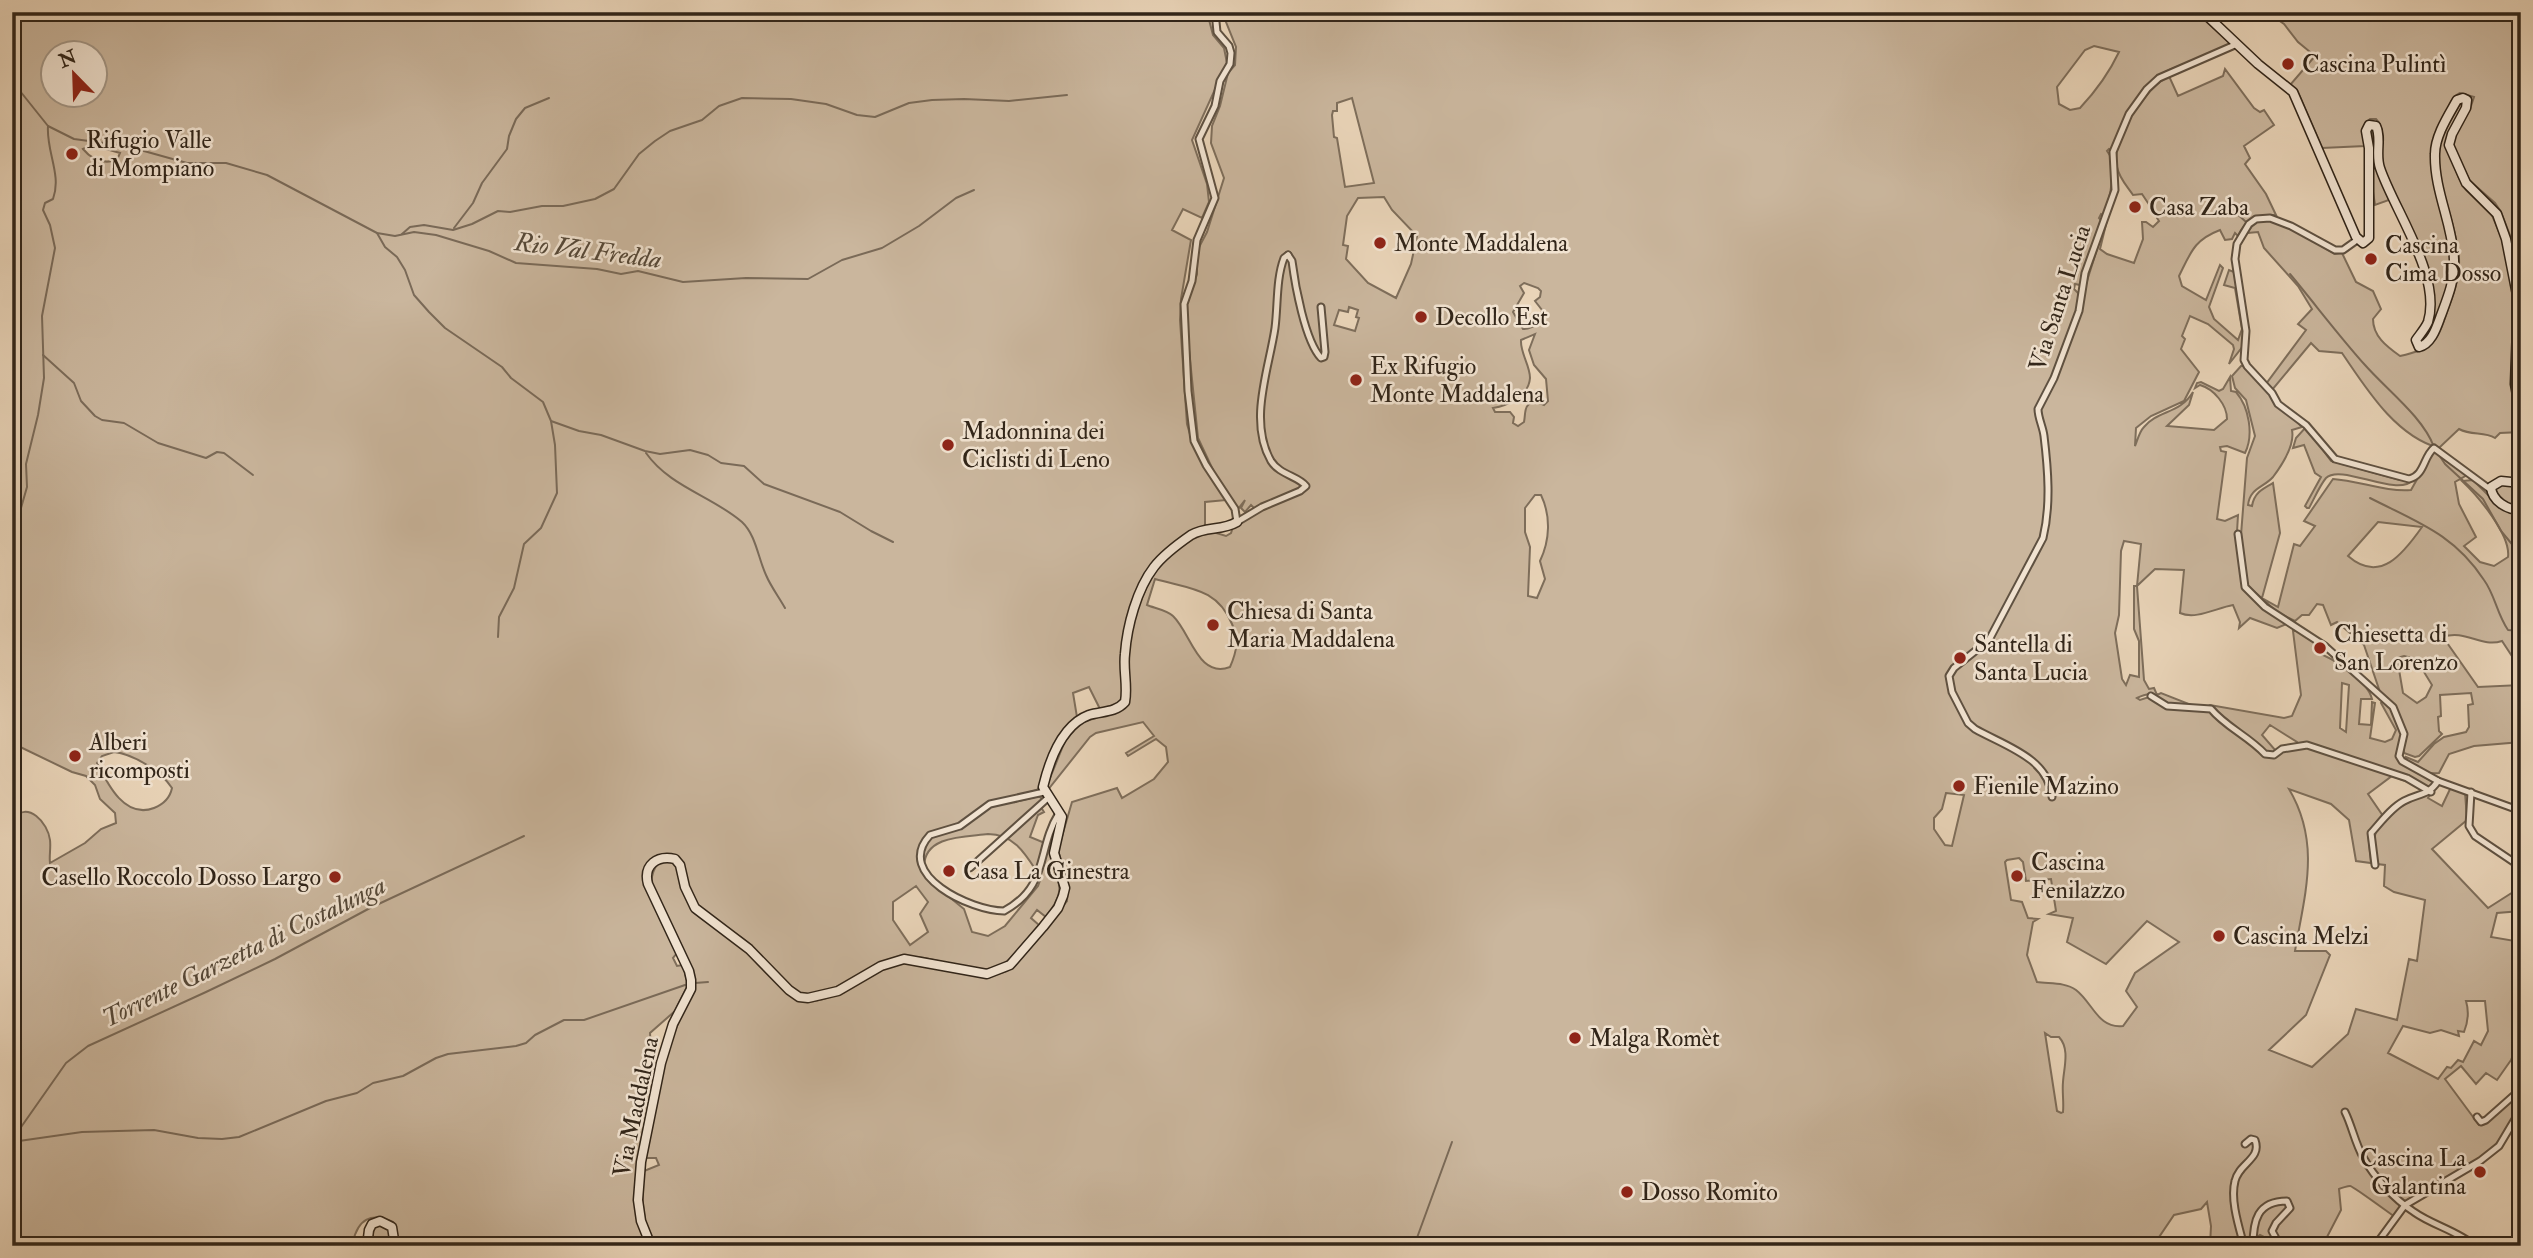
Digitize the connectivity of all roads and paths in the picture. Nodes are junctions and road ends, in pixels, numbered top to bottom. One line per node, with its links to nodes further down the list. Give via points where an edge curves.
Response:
1 (1215, 12): 10 (street, via 1217,32 1229,46 1230,64 1199,139 1215,198 1196,240 1192,282 1184,304 1184,332 1194,441 1235,509)
2 (2203, 12): 3 (street)
3 (2237, 44): 4 (street, via 2294,92); 17 (street, Via Santa Lucia, via 2159,78 2129,114 2113,152 2115,190 2085,273 2079,311 2038,409 2048,499 2043,538 1989,640 1949,676 1949,686 1968,723 2034,760 2048,779)
4 (2357, 240): 6 (street, via 2363,243 2369,238 2366,131 2374,124 2379,131 2381,170 2417,249 2427,283 2428,321 2416,340 2424,346 2438,324 2454,268 2435,145 2455,103 2465,99 2468,104 2449,145 2466,183 2497,214 2506,239 2518,299 2515,384); 8 (street, via 2335,250 2270,218 2249,224 2237,244 2235,259 2247,366 2278,404 2306,425 2335,459 2409,479 2415,478 2434,447)
5 (1321, 307): 10 (street, via 1325,352 1321,358 1300,304 1291,258 1284,258 1261,423 1272,461 1306,486)
6 (2521, 418)
7 (2521, 483): 8 (street, via 2497,482)
8 (2491, 490): 9 (street, via 2508,508)
9 (2521, 510)
10 (1237, 522): 16 (street, via 1194,533 1153,568 1129,632 1125,702 1076,724 1059,744 1044,785)
11 (2238, 534): 13 (street, via 2245,587 2265,607 2325,646 2393,707 2404,734 2402,761)
12 (2151, 696): 14 (street, via 2168,706 2211,709 2221,722 2247,736 2265,754 2307,745 2407,778)
13 (2438, 781): 14 (street); 15 (street)
14 (2431, 792): 20 (street, via 2404,801 2371,833)
15 (2471, 792): 18 (street); 21 (street, via 2469,826 2475,836)
16 (1047, 794): 19 (street); 19 (street, via 990,804 960,826 930,835 920,853 925,874 971,904 1004,911 1035,884); 22 (street)
17 (2052, 797)
18 (2521, 811)
19 (1059, 813): 31 (street, Via Maddalena, via 1062,821 1054,853 1065,888 1058,908 1010,965 987,974 904,959 881,966 838,991 808,998 789,990 749,949 695,908 675,859 661,858 652,864 646,872 648,884 689,971 691,989 673,1024 661,1063 641,1162 638,1200)
20 (2375, 865)
21 (2521, 867)
22 (970, 868)
23 (2521, 1089): 26 (street, via 2486,1120)
24 (2521, 1109): 28 (street, via 2499,1146)
25 (2345, 1112): 28 (street, via 2362,1155)
26 (2477, 1117)
27 (2245, 1144): 32 (street, via 2251,1139 2257,1146 2256,1154 2239,1170 2233,1188)
28 (2405, 1205): 35 (street); 36 (street)
29 (367, 1246): 30 (street, via 372,1224 380,1222 392,1227)
30 (395, 1246)
31 (651, 1246)
32 (2245, 1246)
33 (2253, 1246): 34 (street, via 2255,1219 2263,1208 2287,1201 2290,1208 2272,1231)
34 (2280, 1246)
35 (2375, 1246)
36 (2475, 1246)

